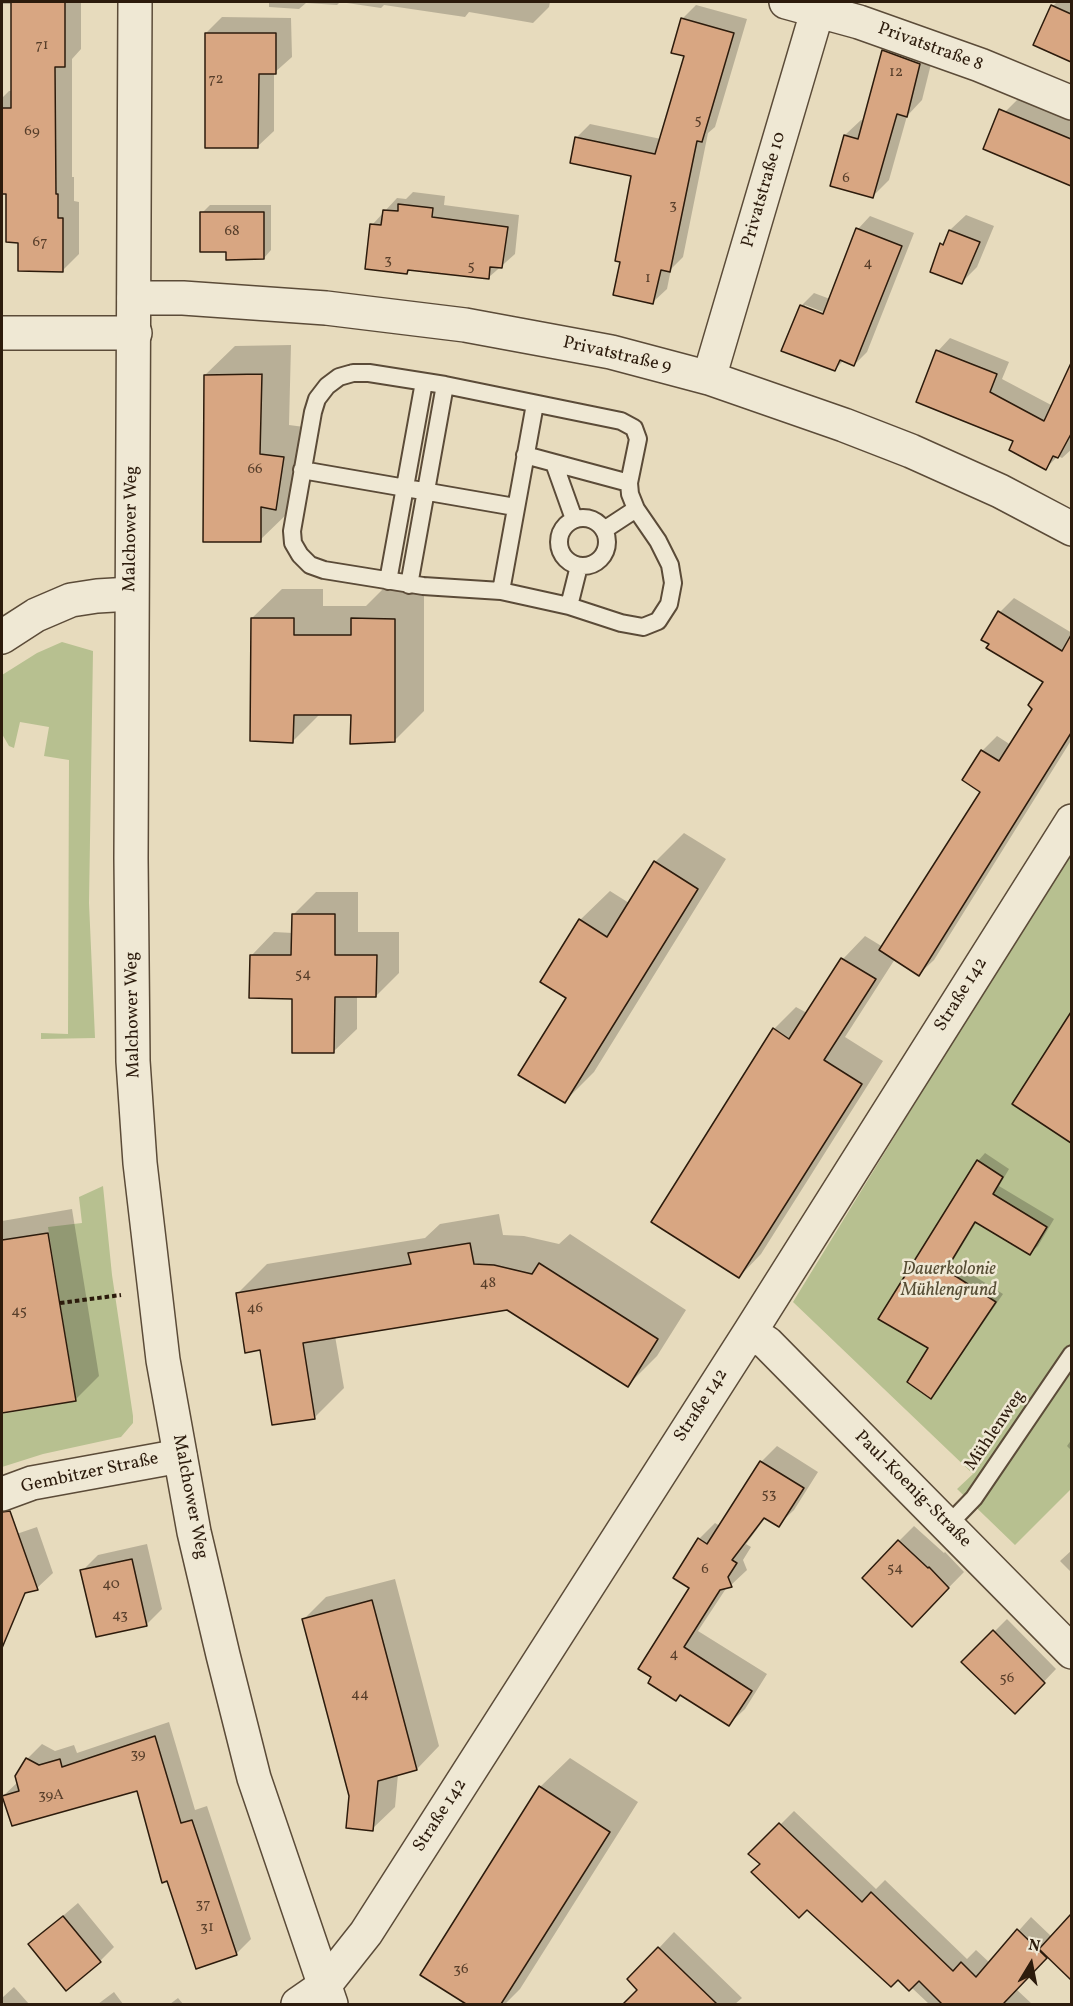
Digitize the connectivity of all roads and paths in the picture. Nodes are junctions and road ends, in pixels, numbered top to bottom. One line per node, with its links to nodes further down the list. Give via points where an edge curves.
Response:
1 (135, 2): 5 (street, Malchower Weg)
2 (786, 2): 3 (street, Privatstraße 8)
3 (819, 6): 4 (street, Privatstraße 8); 8 (street, Privatstraße 10)
4 (1071, 103)
5 (134, 298): 7 (street, Malchower Weg); 8 (street, Privatstraße 9, via 326,308 465,325 611,352)
6 (2, 333): 7 (street)
7 (135, 333): 27 (street, Malchower Weg)
8 (709, 378): 21 (street, Privatstraße 9, via 910,451 1000,491)
9 (424, 382): 10 (lane); 14 (lane, via 369,373 339,377 317,399); 16 (lane)
10 (445, 385): 11 (lane); 17 (lane)
11 (534, 404): 12 (lane); 15 (lane, via 621,421 634,428 638,439)
12 (525, 455): 13 (lane); 18 (lane)
13 (554, 463): 15 (lane); 20 (lane)
14 (302, 470): 16 (lane); 24 (lane, via 292,531 300,555 310,565 324,570)
15 (629, 483): 19 (lane)
16 (406, 488): 17 (lane); 24 (lane)
17 (427, 491): 18 (lane); 25 (lane)
18 (515, 507): 26 (lane)
19 (636, 509): 22 (lane); 28 (lane, via 670,565 673,583 663,613 657,621 643,627)
20 (574, 519): 22 (lane, via 589,518); 23 (lane, via 562,528 558,543 564,557)
21 (1071, 529)
22 (604, 530): 23 (lane, via 608,540 603,555 592,564)
23 (579, 566): 28 (lane)
24 (388, 581): 25 (lane)
25 (410, 585): 26 (lane)
26 (501, 591): 28 (lane)
27 (131, 594): 29 (street, via 71,600 36,615); 35 (street, Malchower Weg, via 134,1061 153,1283)
28 (569, 606)
29 (2, 637)
30 (1071, 821): 33 (street, Straße 142)
31 (126, 1292): 32 (path)
32 (60, 1303)
33 (750, 1332): 37 (street, Paul-Koenig-Straße, via 767,1343); 39 (street, Straße 142)
34 (1071, 1354): 37 (lane, Mühlenweg, via 974,1498)
35 (180, 1456): 36 (street, Gembitzer Straße, via 32,1483); 39 (street, Malchower Weg, via 214,1620 254,1778)
36 (2, 1494)
37 (947, 1526): 38 (street, Paul-Koenig-Straße)
38 (1071, 1652)
39 (328, 1995): 40 (street, Straße 142)
40 (298, 2004)

